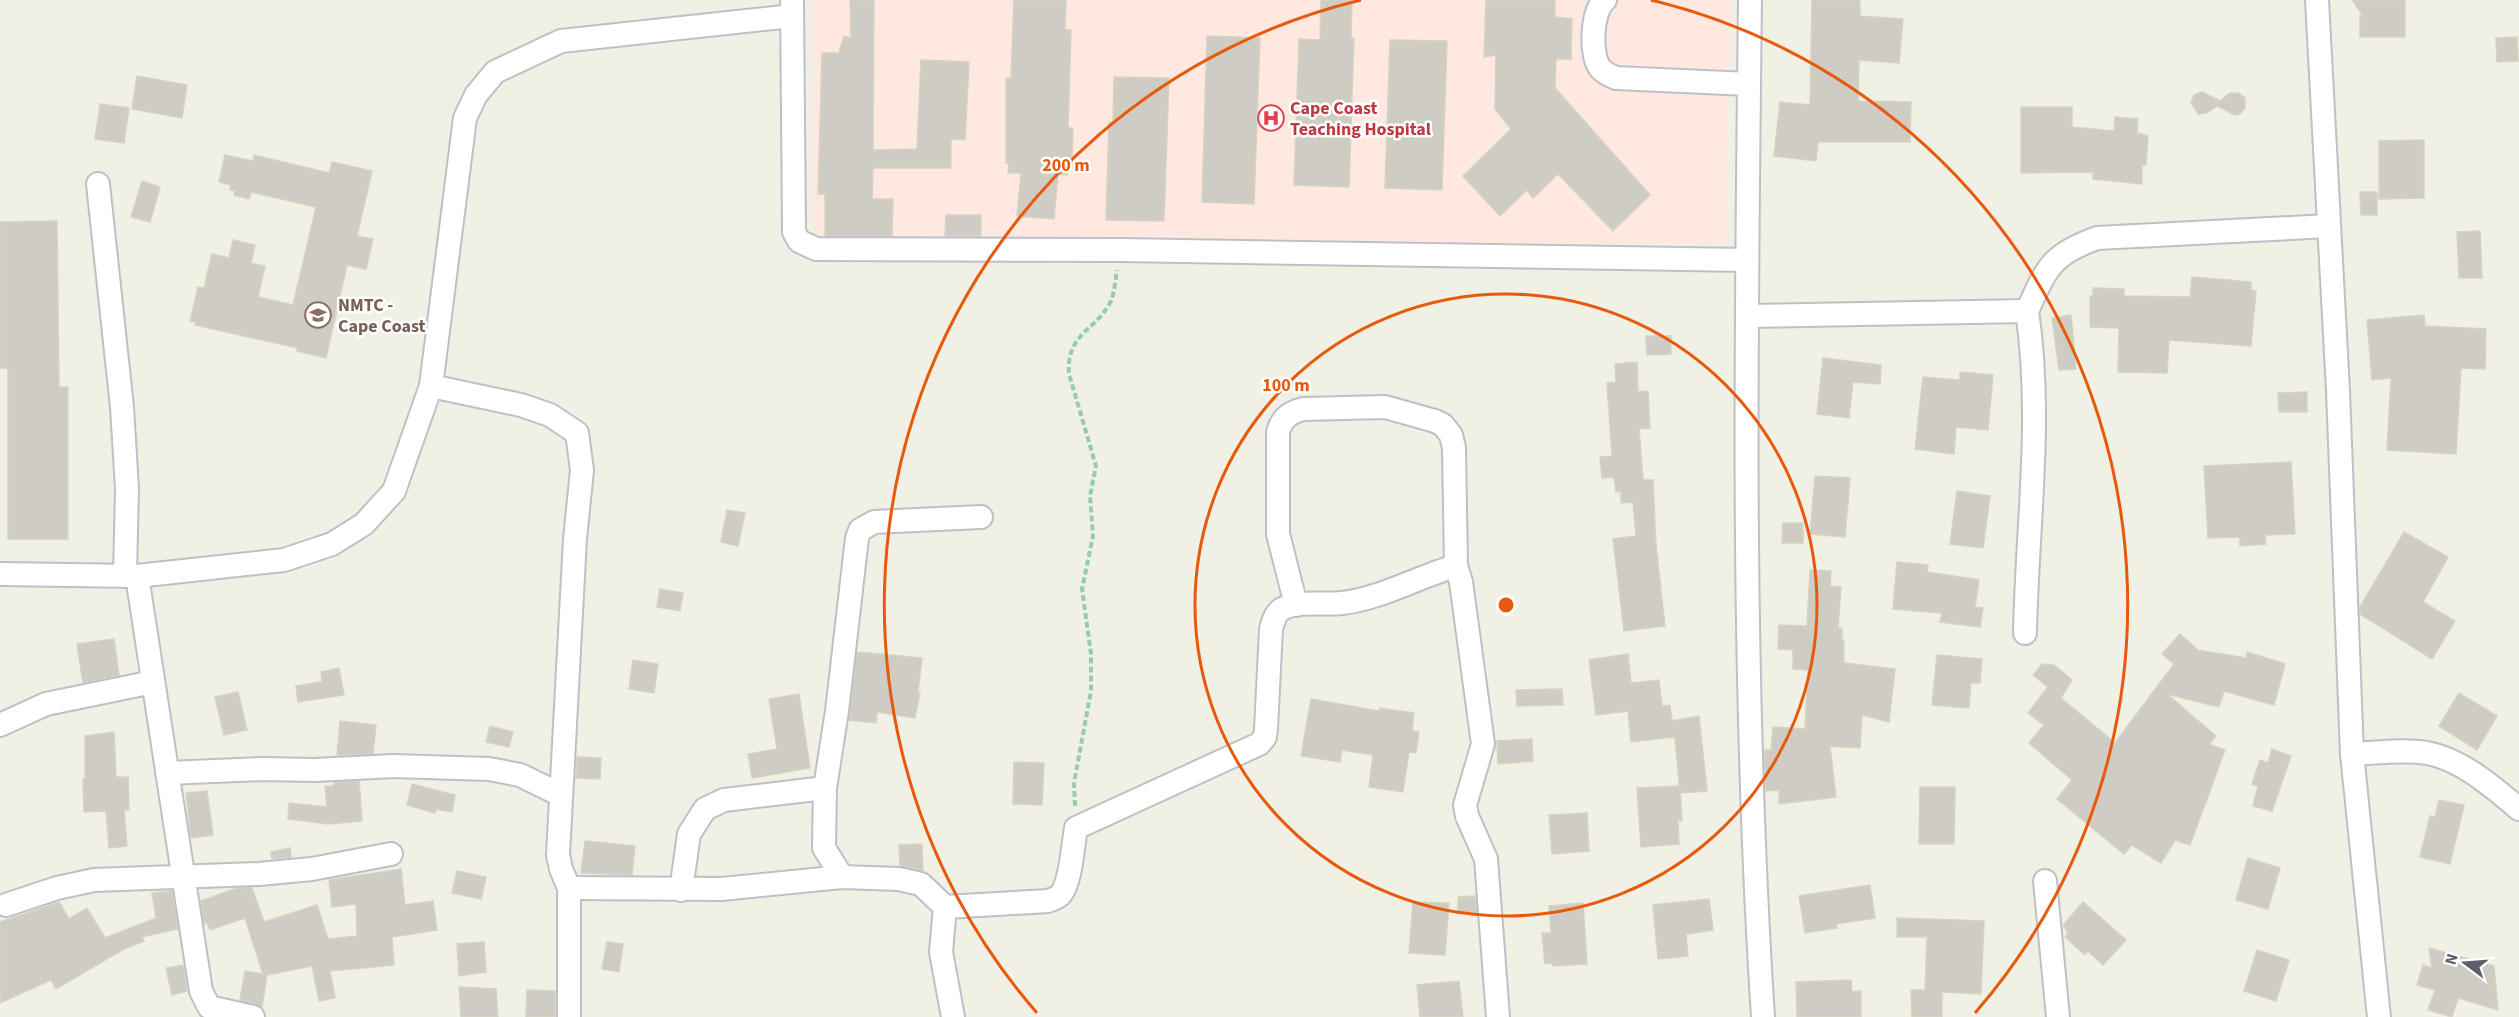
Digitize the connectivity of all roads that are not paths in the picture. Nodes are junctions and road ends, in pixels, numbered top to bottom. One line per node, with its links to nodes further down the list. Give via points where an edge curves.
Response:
1 (1605, 0): 5 (street, via 1596,12 1593,56 1609,75)
2 (1750, 0): 5 (street)
3 (2317, 0): 7 (street)
4 (792, 8): 8 (street, via 794,232 799,241 816,249); 11 (street, via 561,41 495,72 476,94 465,118)
5 (1749, 84): 8 (street)
6 (98, 184): 15 (street, via 122,407)
7 (2329, 226): 9 (street, via 2097,238 2056,257); 20 (street)
8 (1747, 260): 10 (street)
9 (2027, 311): 10 (street); 17 (street, via 2034,381)
10 (1747, 316): 38 (street, via 1747,625)
11 (431, 386): 15 (street, via 394,491 364,524 332,544 284,560); 23 (street, via 521,405 550,415 577,433 582,470)
12 (981, 517): 22 (street, via 874,522 860,530)
13 (1456, 566): 16 (street, via 1369,597 1342,603); 16 (street, via 1454,448 1443,425 1385,407 1303,409 1290,413 1278,432 1278,534); 37 (street, via 1483,744 1465,806 1486,859)
14 (0, 574): 15 (street)
15 (131, 576): 18 (street)
16 (1296, 605): 32 (street, via 1282,609 1271,628 1266,729 1259,744 1076,828 1066,883 1056,898)
17 (2025, 633)
18 (153, 681): 19 (street, via 46,704); 21 (street)
19 (0, 725)
20 (2352, 754): 24 (street, via 2428,753 2474,775); 40 (street)
21 (167, 773): 23 (street, via 394,766 489,769 520,775); 26 (street)
22 (825, 788): 27 (street, via 824,848); 30 (street, via 723,800 705,809 689,834)
23 (561, 795): 29 (street, via 558,855)
24 (2519, 809)
25 (391, 854): 26 (street, via 312,869)
26 (183, 875): 31 (street, via 94,880); 33 (street)
27 (842, 877): 30 (street); 32 (street, via 899,879 921,884)
28 (2045, 881): 39 (street)
29 (569, 888): 30 (street); 35 (street)
30 (681, 890)
31 (6, 905)
32 (945, 907): 36 (street, via 941,952)
33 (204, 1012): 34 (street)
34 (253, 1017)
35 (569, 1017)
36 (953, 1017)
37 (1498, 1017)
38 (1763, 1017)
39 (2058, 1017)
40 (2379, 1017)

